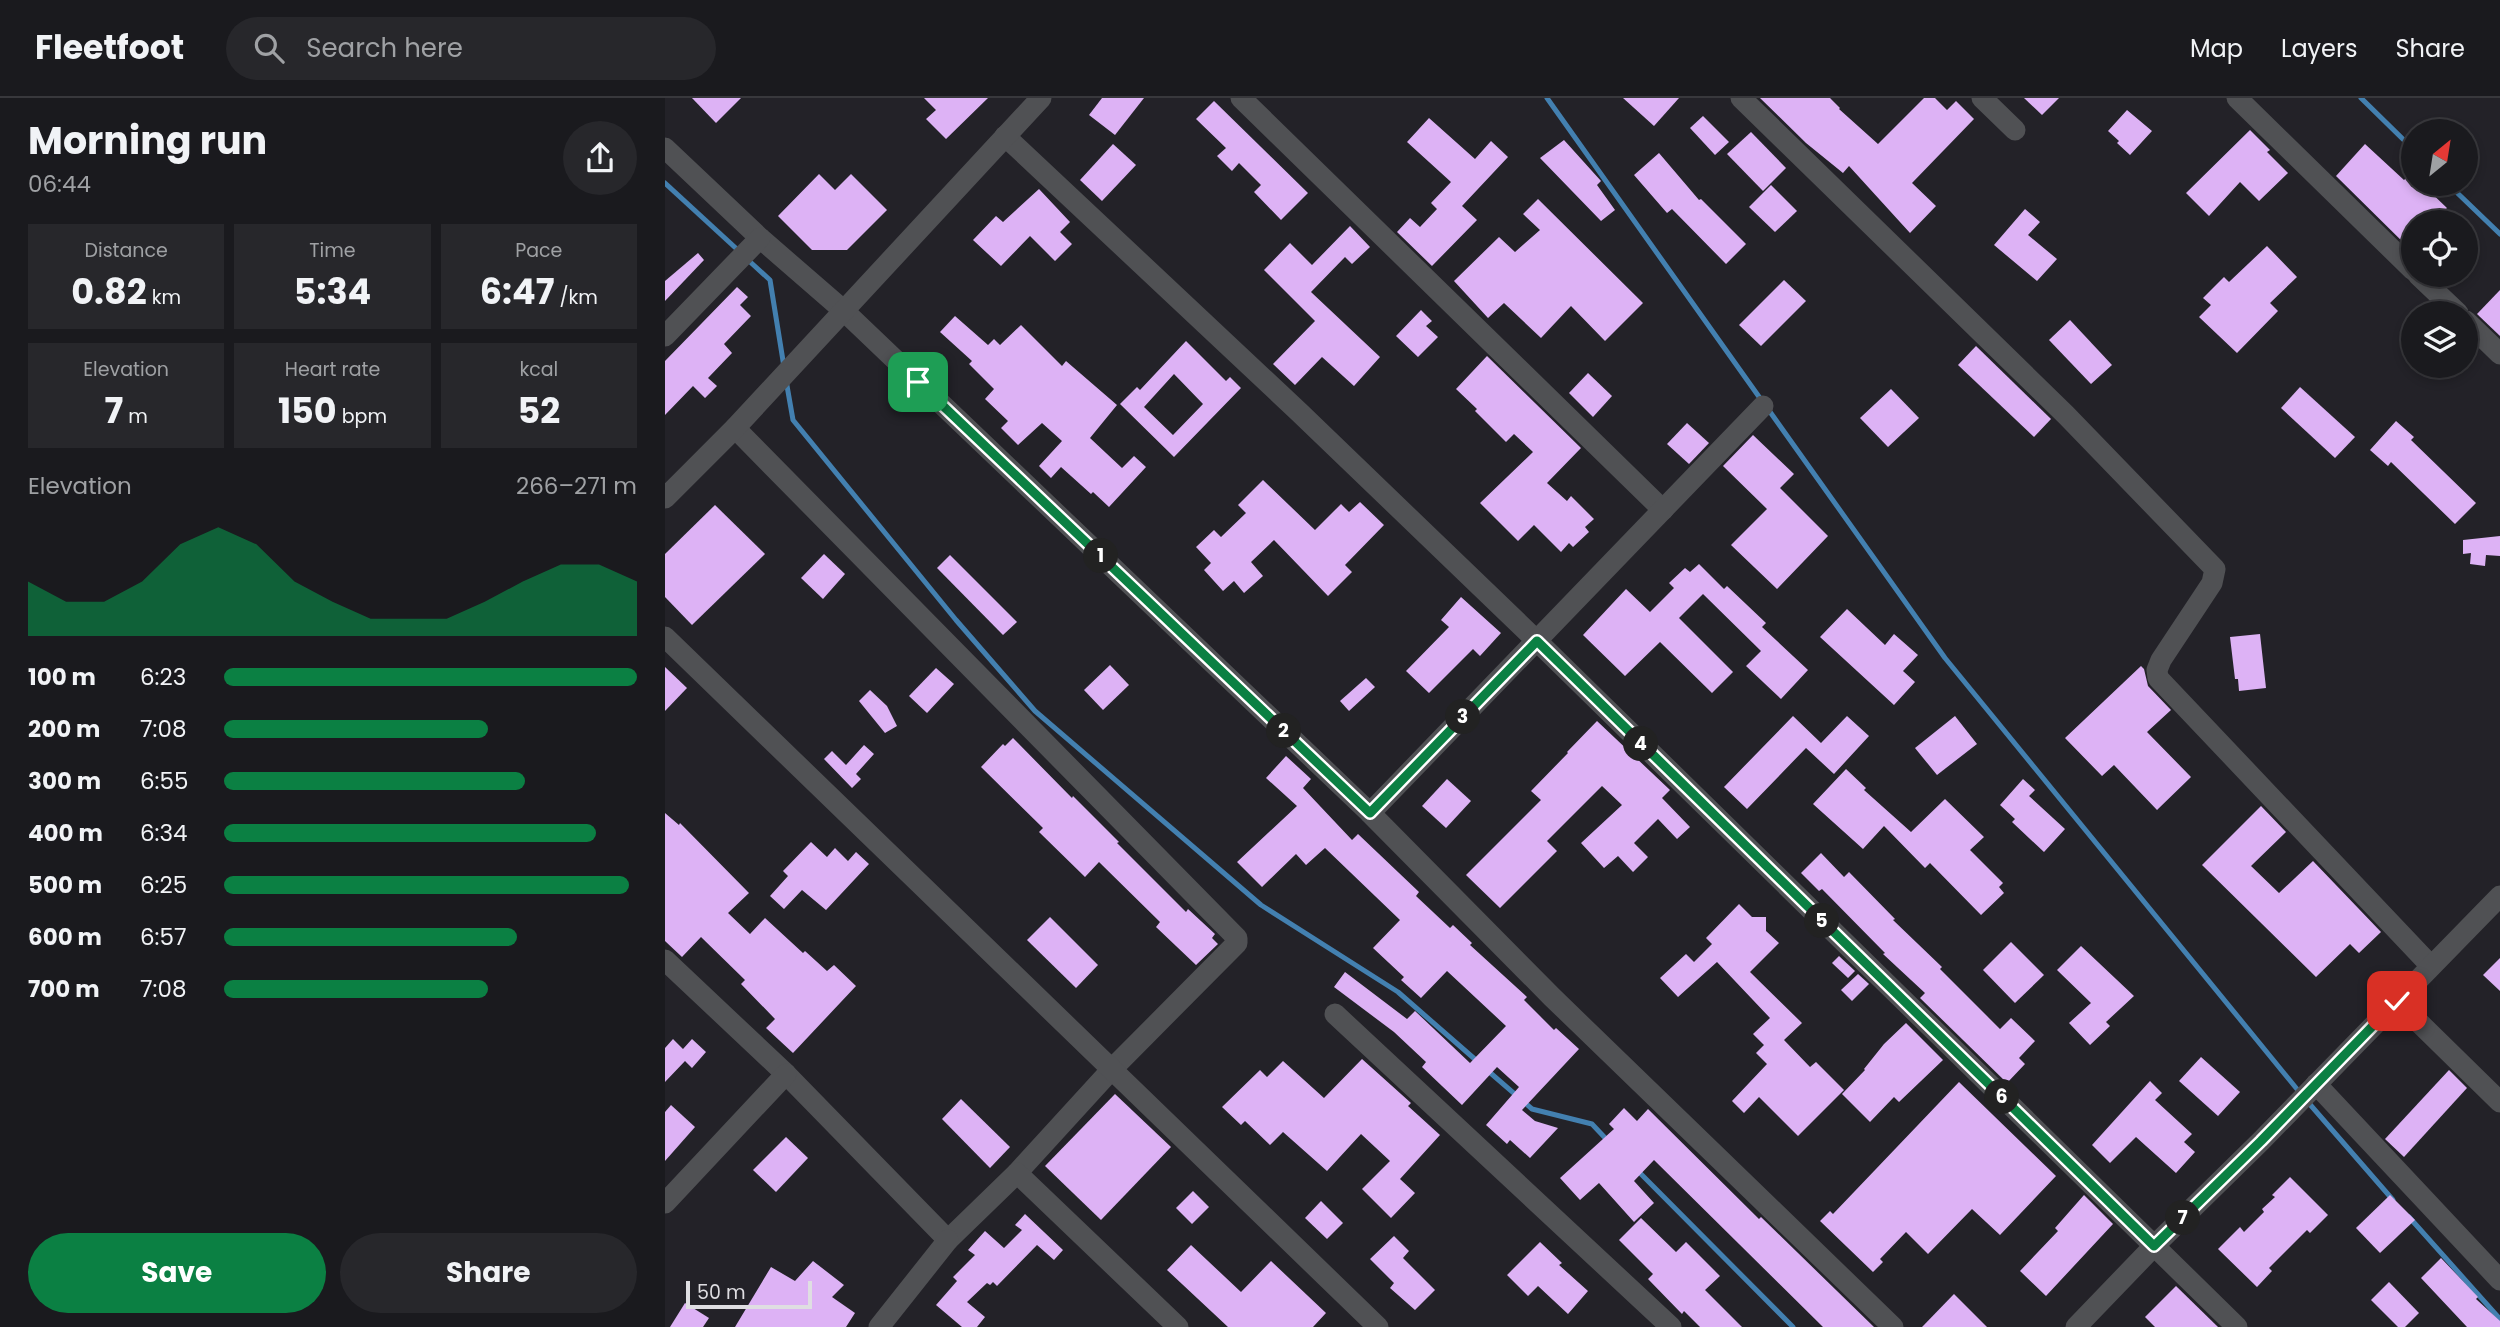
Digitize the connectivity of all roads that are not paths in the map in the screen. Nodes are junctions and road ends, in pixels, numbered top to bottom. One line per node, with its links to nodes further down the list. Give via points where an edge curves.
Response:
1 (1041, 98): 7 (street)
2 (1241, 98): 20 (street)
3 (1741, 98): 26 (street, via 2066,415 2215,569 2212,583 2161,660 2158,678)
4 (1982, 98): 6 (street)
5 (2237, 98): 10 (street)
6 (2015, 130)
7 (1005, 136): 13 (street); 22 (street)
8 (665, 148): 9 (street)
9 (760, 238): 13 (street); 15 (street)
10 (2401, 258)
11 (2431, 287): 12 (street)
12 (2445, 301)
13 (843, 310): 18 (street); 23 (street)
14 (2478, 333): 16 (street)
15 (665, 337)
16 (2500, 354)
17 (1763, 406): 20 (street)
18 (735, 428): 19 (street); 29 (street, via 1237,938)
19 (665, 498)
20 (1663, 510): 22 (street)
21 (665, 637): 29 (street)
22 (1537, 641): 23 (street); 36 (street)
23 (1370, 813): 42 (street, via 1562,1007)
24 (2500, 895): 26 (street)
25 (665, 960): 30 (street)
26 (2431, 965): 27 (street)
27 (2397, 1001): 31 (street); 32 (street)
28 (1335, 1014): 41 (street)
29 (1112, 1069): 33 (street); 40 (street)
30 (786, 1074): 34 (street); 35 (street)
31 (2316, 1084): 36 (street); 37 (street)
32 (2500, 1102)
33 (1017, 1173): 35 (street); 39 (street)
34 (665, 1203)
35 (949, 1240): 38 (street)
36 (2154, 1246): 43 (street); 44 (street)
37 (2500, 1280)
38 (879, 1327)
39 (1178, 1327)
40 (1378, 1327)
41 (1671, 1327)
42 (1893, 1327)
43 (2076, 1327)
44 (2237, 1327)

